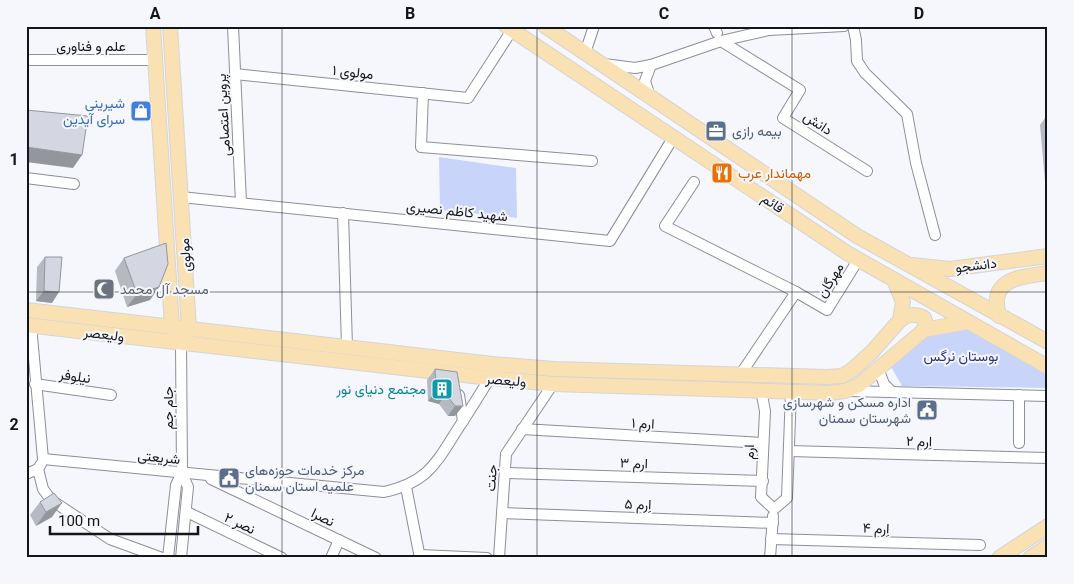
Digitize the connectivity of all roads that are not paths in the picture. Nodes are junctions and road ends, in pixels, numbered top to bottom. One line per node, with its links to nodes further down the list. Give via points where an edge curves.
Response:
1 (153, 26): 13 (main road, مولوی)
2 (170, 26): 11 (main road, مولوی)
3 (233, 26): 16 (street, پروین اعتصامی)
4 (545, 26): 10 (main road, قائم)
5 (594, 26): 10 (street)
6 (844, 26): 9 (street)
7 (852, 26): 28 (street, via 857,61 907,114)
8 (509, 28): 17 (street, مولوی ۱, via 468,98); 19 (main road, قائم)
9 (717, 33): 15 (street); 21 (street, دانش, via 800,90 783,118)
10 (585, 53): 14 (main road, قائم)
11 (172, 59): 13 (main road); 25 (main road, مولوی)
12 (26, 60): 13 (street, علم و فناوری)
13 (155, 60): 40 (main road, مولوی)
14 (599, 63): 15 (street, via 635,68); 18 (main road, قائم)
15 (650, 65): 18 (street, via 645,81)
16 (235, 74): 17 (street, مولوی ۱); 26 (street, پروین اعتصامی)
17 (423, 93): 20 (street, via 421,147)
18 (650, 97): 31 (main road, قائم, via 857,236)
19 (674, 138): 27 (street, شهید کاظم نصیری, via 610,241); 30 (main road, قائم)
20 (592, 160)
21 (867, 171)
22 (26, 178): 24 (street)
23 (694, 182): 34 (street, via 664,226)
24 (74, 184)
25 (181, 197): 26 (street, شهید کاظم نصیری); 41 (main road, مولوی)
26 (241, 203): 27 (street, شهید کاظم نصیری)
27 (343, 213): 45 (street)
28 (935, 235)
29 (1048, 256): 31 (main road, دانشجو, via 950,269)
30 (858, 260): 33 (main road, قائم); 34 (street, مهرگان, via 827,310)
31 (905, 264): 36 (main road, قائم)
32 (1048, 273): 36 (main road, دانشجو, via 1019,277 1002,287 996,301)
33 (894, 282): 37 (main road, via 903,302); 38 (main road, قائم)
34 (796, 292): 51 (street)
35 (26, 310): 40 (main road, ولیعصر)
36 (999, 316): 43 (main road, قائم)
37 (900, 320): 42 (main road, via 910,314 918,315 924,318); 51 (main road, ولیعصر, via 872,352 842,376)
38 (967, 322): 42 (main road, ولیعصر); 48 (main road, قائم)
39 (28, 325): 44 (main road, ولیعصر); 53 (street)
40 (172, 327): 41 (main road, ولیعصر); 44 (main road, مولوی)
41 (189, 329): 44 (main road); 45 (main road, ولیعصر)
42 (924, 330): 49 (main road, ولیعصر)
43 (1048, 342)
44 (181, 343): 50 (main road, ولیعصر); 70 (street, جام جم)
45 (347, 347): 46 (main road, ولیعصر)
46 (458, 360): 47 (main road, ولیعصر); 50 (main road)
47 (492, 364): 51 (main road, ولیعصر); 52 (main road)
48 (1048, 366)
49 (878, 368): 56 (main road, ولیعصر, via 859,385); 58 (street, via 884,384)
50 (456, 375): 52 (main road, ولیعصر); 62 (street)
51 (740, 375)
52 (490, 378): 54 (main road, ولیعصر); 62 (street, شریعتی)
53 (35, 384): 59 (street, نیلوفر); 68 (street)
54 (553, 384): 55 (main road, ولیعصر); 63 (street, جنت)
55 (761, 390): 57 (main road, ولیعصر); 65 (street, ارم, via 765,411)
56 (845, 391): 57 (main road, ولیعصر); 58 (street)
57 (791, 392): 66 (street)
58 (892, 392): 60 (street)
59 (111, 395)
60 (1019, 395): 61 (street); 64 (street)
61 (1048, 396)
62 (463, 421): 75 (street, شریعتی, via 435,463 422,478)
63 (522, 429): 65 (street, ارم ۱); 71 (street, جنت, via 506,454)
64 (1019, 443)
65 (763, 444): 74 (street, ارم)
66 (789, 451): 67 (street, اِرم ۲); 76 (street, via 787,498)
67 (1048, 458)
68 (43, 459): 69 (street); 70 (street, شریعتی)
69 (38, 469): 72 (street); 86 (street, via 43,489 51,500 110,539)
70 (182, 473): 73 (street, شریعتی); 77 (street, جام جم, via 188,487); 87 (street, جام جم, via 176,485)
71 (505, 473): 74 (street, ارم ۳); 78 (street, جنت)
72 (26, 474)
73 (204, 475): 75 (street, شریعتی, via 384,492); 82 (street, نصرا)
74 (763, 481): 76 (street, ارم, via 761,497)
75 (406, 487): 85 (street)
76 (774, 509): 79 (street)
77 (187, 512): 88 (street, جام جم); 89 (street, نصر ۲)
78 (502, 513): 79 (street, اِرم ۵); 93 (street, جنت)
79 (773, 523): 81 (street)
80 (1048, 526): 95 (main road)
81 (771, 539): 83 (street, اِرم ۴); 94 (street)
82 (339, 540): 90 (street); 91 (street, نصرا)
83 (980, 545)
84 (1048, 546): 96 (main road)
85 (420, 557): 92 (street)
86 (162, 558)
87 (168, 558)
88 (181, 558)
89 (282, 558)
90 (331, 558)
91 (376, 558)
92 (487, 558)
93 (499, 558)
94 (770, 558)
95 (999, 558)
96 (1030, 558)

